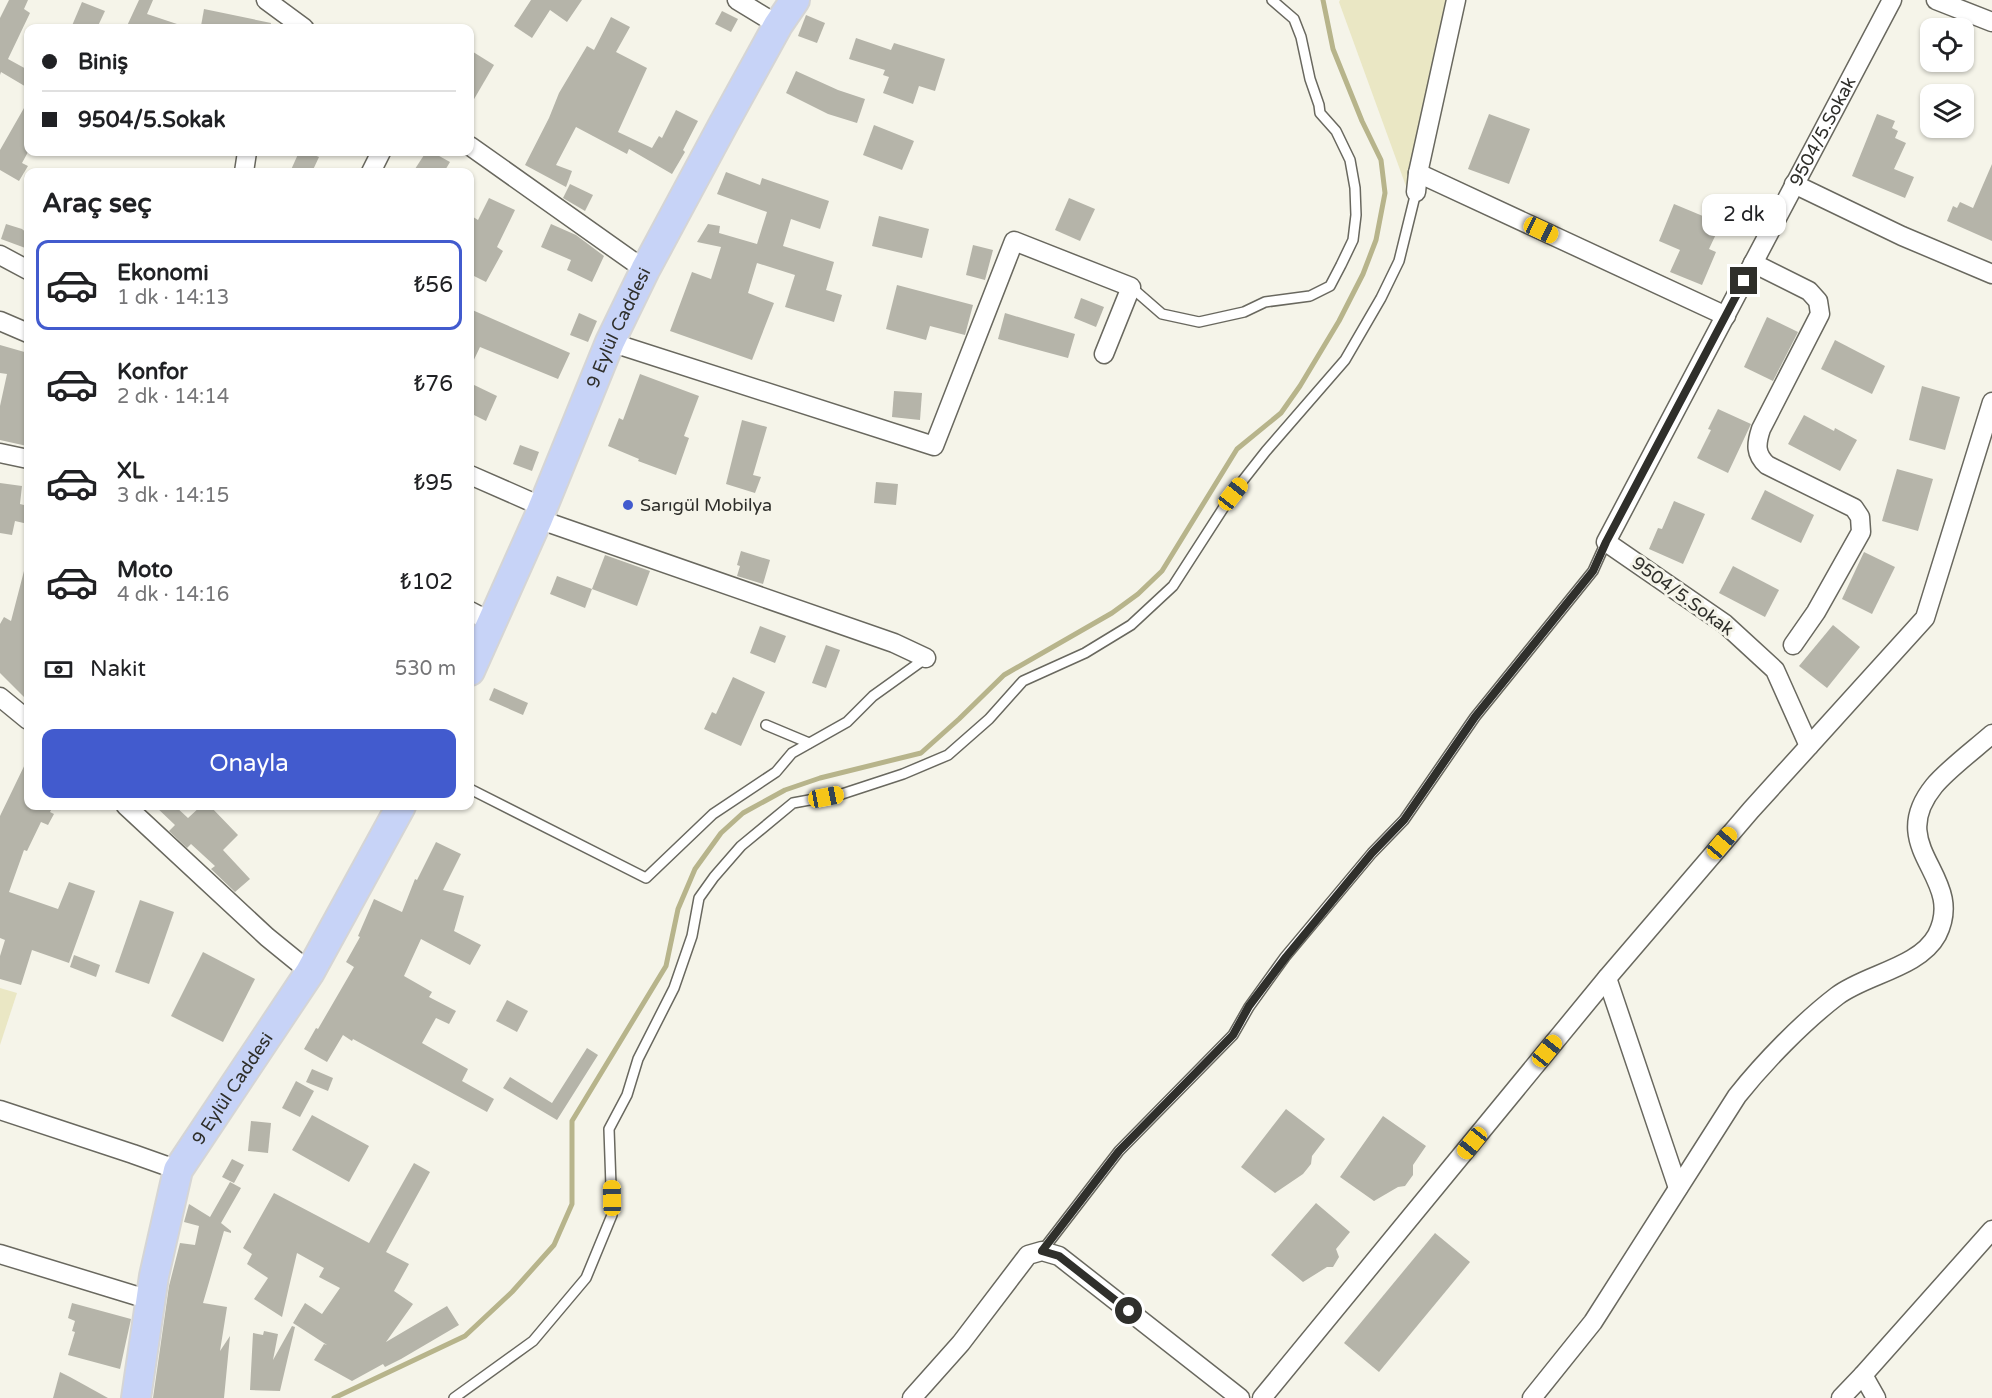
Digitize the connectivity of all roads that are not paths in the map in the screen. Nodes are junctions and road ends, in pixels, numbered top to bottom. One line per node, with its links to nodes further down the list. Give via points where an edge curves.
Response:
1 (266, 0): 8 (street)
2 (737, 0): 10 (street)
3 (795, 0): 10 (main road, 9 Eylül Caddesi)
4 (1272, 0): 20 (lane, via 1294,19 1320,113 1336,131 1350,160 1356,215 1353,240 1341,265 1330,286 1310,296 1265,302 1244,312 1199,322 1162,314)
5 (1456, 0): 12 (street)
6 (1892, 0): 13 (street, 9504/5.Sokak)
7 (1936, 0): 9 (street)
8 (284, 22)
9 (1992, 22)
10 (778, 25): 18 (main road, 9 Eylül Caddesi)
11 (474, 149): 18 (street)
12 (1418, 173): 14 (street); 21 (street)
13 (1794, 184): 16 (street, 9504/5.Sokak); 19 (street, via 1902,237)
14 (1416, 192): 56 (lane, via 1399,261 1345,360 1233,494 1173,586 1131,625 1085,653 1023,681 989,719 948,754 842,794 793,803 741,846 714,877 699,898 692,936 674,988 609,1129 612,1215 586,1278 533,1341)
15 (0, 255): 17 (street)
16 (1753, 263): 21 (street, 9504/5.Sokak); 33 (street, via 1809,291 1818,301 1820,314 1761,429 1758,457 1854,508 1860,517 1861,532 1845,563)
17 (24, 268)
18 (645, 270): 24 (main road, 9 Eylül Caddesi)
19 (1992, 274)
20 (1131, 287): 24 (street, via 1014,241 934,446); 25 (street)
21 (1726, 316): 31 (street, 9504/5.Sokak)
22 (0, 321): 23 (street)
23 (24, 331)
24 (610, 342): 30 (main road, 9 Eylül Caddesi)
25 (1104, 354)
26 (1992, 402): 41 (street, via 1924,618)
27 (0, 453): 28 (street)
28 (24, 458)
29 (474, 477): 30 (street)
30 (540, 513): 32 (main road, 9 Eylül Caddesi); 35 (street)
31 (1606, 542): 41 (street, 9504/5.Sokak, via 1725,624 1775,670); 51 (lane, via 1593,571 1475,717 1404,820 1286,957 1249,1006 1233,1035 1119,1151)
32 (481, 617): 34 (main road, 9 Eylül Caddesi)
33 (1793, 645)
34 (474, 651)
35 (926, 658): 40 (lane, via 873,696 847,722)
36 (0, 697): 37 (street)
37 (24, 717)
38 (766, 725): 40 (lane)
39 (1992, 734): 49 (street, via 1934,785 1917,820 1922,853 1944,898 1943,916 1930,946 1918,956 1839,994 1755,1072)
40 (809, 743): 42 (lane, via 792,753 776,772 713,814 646,878)
41 (1809, 746): 46 (street)
42 (474, 791)
43 (130, 810): 45 (street)
44 (399, 810): 45 (main road, 9 Eylül Caddesi)
45 (310, 972): 48 (main road, 9 Eylül Caddesi)
46 (1606, 978): 49 (street); 59 (street)
47 (0, 1110): 48 (street)
48 (178, 1170): 53 (main road, 9 Eylül Caddesi)
49 (1678, 1188): 60 (street, via 1593,1322)
50 (1992, 1230): 54 (street)
51 (1042, 1251): 57 (street, via 1028,1255 961,1343); 58 (street, via 1059,1256)
52 (0, 1254): 53 (street)
53 (150, 1300): 55 (main road, 9 Eylül Caddesi)
54 (1863, 1375): 61 (street); 62 (street)
55 (136, 1398)
56 (454, 1398)
57 (912, 1398)
58 (1240, 1398)
59 (1262, 1398)
60 (1532, 1398)
61 (1841, 1398)
62 (1876, 1398)

